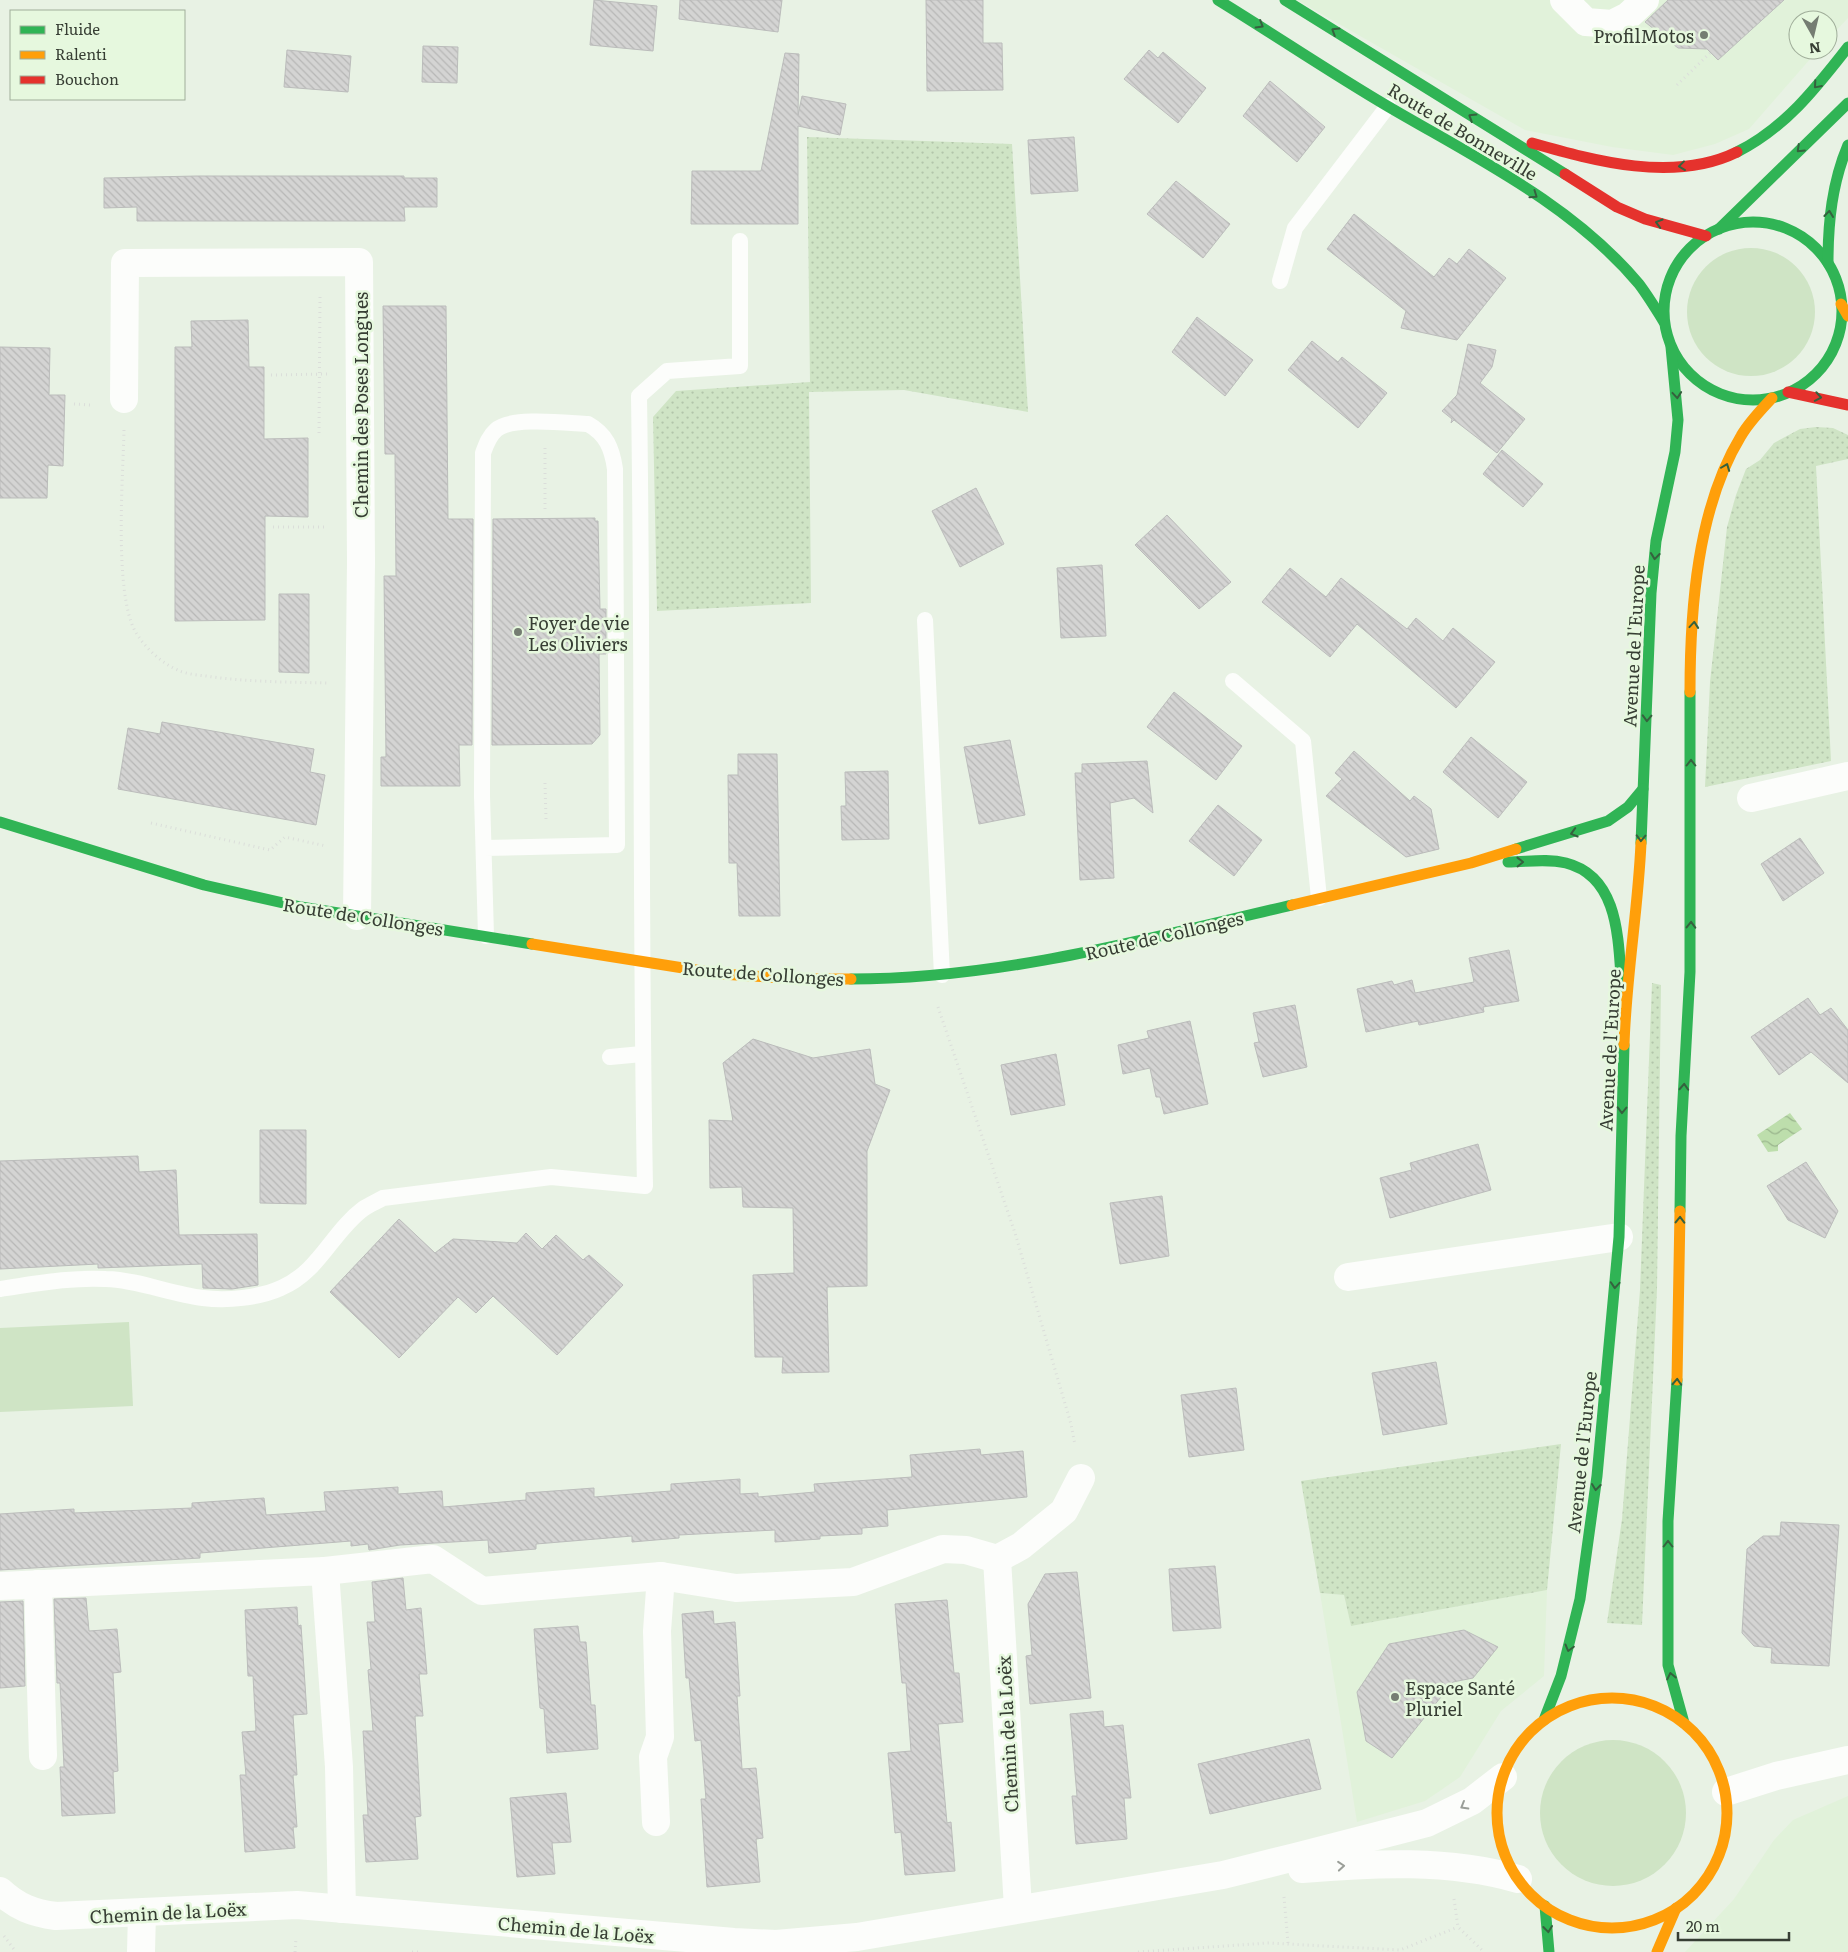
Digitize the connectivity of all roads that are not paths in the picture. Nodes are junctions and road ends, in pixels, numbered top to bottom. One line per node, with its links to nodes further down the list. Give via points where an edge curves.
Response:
1 (1218, 0): 7 (main road, Route de Bonneville, one-way to 7)
2 (1286, 0): 8 (main road, Route de Bonneville, one-way to 2)
3 (1564, 0): 4 (street, via 1586,22 1612,24 1628,16)
4 (1645, 0)
5 (1848, 47): 8 (main road, one-way to 8, via 1799,106 1759,140 1720,158 1664,168 1634,165 1576,155)
6 (1848, 103): 10 (main road, one-way to 10)
7 (1388, 106): 14 (lane, via 1295,228); 17 (main road, Route de Bonneville, one-way to 17, via 1506,175 1581,229 1638,283)
8 (1496, 132): 11 (main road, Route de Bonneville, one-way to 8, via 1645,220 1617,207)
9 (1848, 145): 13 (main road, one-way to 9, via 1831,195)
10 (1719, 229): 11 (main road); 13 (main road, via 1755,223 1780,227 1802,237)
11 (1706, 236): 17 (main road, via 1683,256 1673,273 1666,292)
12 (740, 241): 34 (lane, via 740,366 667,371 640,396)
13 (1828, 263): 15 (main road)
14 (1280, 281)
15 (1842, 304): 16 (main road); 19 (main road, via 1840,329 1832,352 1809,380)
16 (1848, 316)
17 (1664, 322): 18 (main road)
18 (1671, 347): 20 (main road, via 1685,369 1713,390 1738,399); 26 (main road, Avenue de l'Europe, one-way to 26, via 1678,420 1675,452 1654,558)
19 (1788, 392): 20 (main road); 22 (main road, one-way to 22)
20 (1772, 398): 49 (main road, one-way to 20, via 1668,1665 1668,1521 1677,1383 1681,1136 1690,972 1690,674 1702,556 1719,485 1737,442)
21 (124, 399): 32 (street, Chemin des Poses Longues, via 125,263 359,262 361,526)
22 (1848, 405)
23 (925, 620): 35 (lane)
24 (1234, 681): 31 (lane, via 1304,741)
25 (1848, 776): 27 (street)
26 (1643, 789): 30 (main road, Route de Collonges, one-way to 30, via 1628,807 1608,821); 36 (main road, Avenue de l'Europe, one-way to 36, via 1636,929)
27 (1751, 798)
28 (0, 822): 32 (main road, Route de Collonges, via 204,885)
29 (484, 848): 29 (lane, via 483,453 497,428 514,423 588,424 608,440 615,468 617,845); 33 (lane)
30 (1471, 863): 31 (main road, Route de Collonges); 36 (main road, Route de Collonges, one-way to 36, via 1554,861 1586,870 1597,879 1606,891 1612,913)
31 (1319, 898): 35 (main road, Route de Collonges, via 1094,951 990,970)
32 (357, 916): 33 (main road, Route de Collonges)
33 (486, 936): 34 (main road, Route de Collonges)
34 (642, 963): 35 (main road, Route de Collonges, via 721,974 798,979); 37 (lane)
35 (935, 976)
36 (1625, 1009): 39 (main road, Avenue de l'Europe, one-way to 39)
37 (642, 1054): 38 (lane); 41 (lane, via 645,1186 551,1178 383,1198 363,1209 340,1231 322,1257 302,1274 282,1288 242,1298 203,1298 144,1283 107,1278 77,1278)
38 (610, 1057)
39 (1619, 1236): 40 (street); 48 (main road, Avenue de l'Europe, one-way to 48, via 1587,1554 1572,1637)
40 (1348, 1277)
41 (0, 1290)
42 (1081, 1478): 43 (street, via 1064,1510 1021,1546)
43 (997, 1559): 45 (street, via 966,1550 943,1549 854,1582 736,1588); 59 (street, Chemin de la Loëx)
44 (324, 1571): 45 (street, via 433,1559 482,1590); 46 (street); 61 (street, via 339,1767)
45 (661, 1576): 54 (street, via 657,1631 660,1737 653,1757)
46 (38, 1584): 47 (street); 50 (street)
47 (0, 1586)
48 (1544, 1720): 49 (main road, via 1570,1706 1614,1698 1658,1707); 52 (main road, via 1516,1751)
49 (1684, 1723): 53 (main road, via 1715,1761)
50 (44, 1756)
51 (1848, 1760): 53 (street, via 1776,1776)
52 (1503, 1777): 55 (street, Chemin de la Loëx, one-way to 55, via 1466,1805 1427,1823); 56 (main road, via 1498,1826 1506,1857)
53 (1726, 1792): 60 (main road, via 1727,1822 1716,1864 1699,1888)
54 (656, 1822)
55 (1223, 1875): 56 (street, Chemin de la Loëx, one-way to 56, via 1391,1864 1471,1869); 59 (street, Chemin de la Loëx)
56 (1518, 1879): 58 (main road)
57 (0, 1891): 62 (street, Chemin de la Loëx, via 13,1903 33,1913 56,1916)
58 (1545, 1906): 60 (main road, via 1576,1922 1610,1928 1645,1923); 64 (main road, one-way to 64)
59 (1018, 1908): 61 (street, Chemin de la Loëx, via 857,1937 776,1944)
60 (1676, 1908): 65 (main road)
61 (342, 1909): 62 (street, Chemin de la Loëx, via 297,1905)
62 (142, 1913): 63 (street)
63 (141, 1952)
64 (1550, 1952)
65 (1657, 1952)

